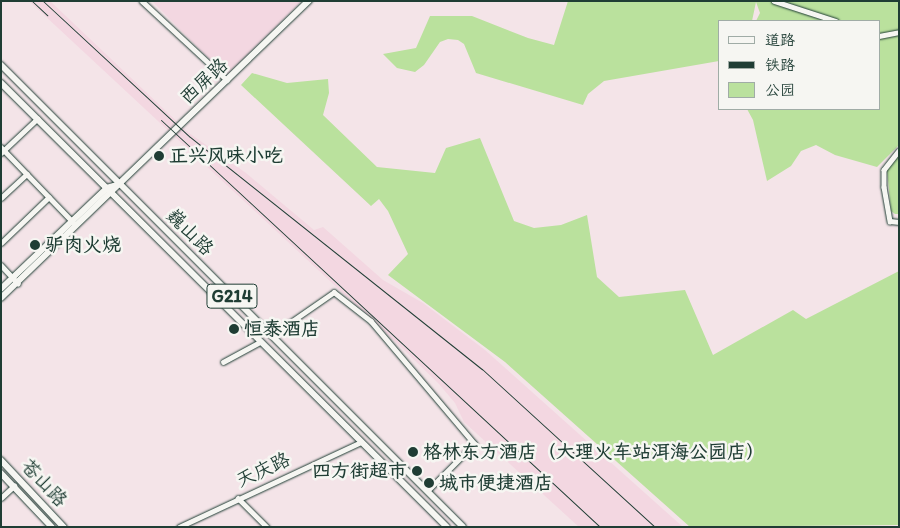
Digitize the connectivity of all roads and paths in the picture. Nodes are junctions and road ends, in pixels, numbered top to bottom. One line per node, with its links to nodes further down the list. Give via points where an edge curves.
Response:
1 (142, 1): 8 (street)
2 (309, 1): 8 (main road, 西屏路)
3 (774, 1): 4 (street)
4 (833, 20)
5 (899, 32): 6 (street)
6 (880, 36)
7 (1, 65): 14 (highway, 巍山路 / G214)
8 (227, 80): 14 (main road, 西屏路)
9 (1, 83): 10 (highway, 巍山路 / G214)
10 (37, 119): 11 (street); 15 (highway, 巍山路 / G214)
11 (2, 150): 13 (street)
12 (899, 151): 20 (street, via 884,170 884,187 890,220)
13 (27, 174): 17 (street); 18 (street)
14 (120, 184): 15 (main road, 西屏路); 16 (main road, 西屏路); 28 (highway, 巍山路 / G214)
15 (107, 188): 16 (highway, 巍山路 / G214); 19 (main road, 西屏路)
16 (112, 194): 21 (main road, 西屏路); 29 (highway, 巍山路 / G214)
17 (49, 197): 19 (street); 22 (street)
18 (1, 198)
19 (72, 221): 21 (street); 24 (main road, 西屏路)
20 (899, 222)
21 (77, 226): 25 (main road, 西屏路)
22 (1, 243)
23 (1, 265): 24 (street)
24 (13, 278): 25 (street); 26 (main road, 西屏路)
25 (18, 283): 27 (main road, 西屏路)
26 (1, 289)
27 (1, 298)
28 (272, 335): 29 (highway); 35 (highway, 巍山路 / G214); 35 (street, via 334,292 371,321 475,444)
29 (260, 342): 30 (street); 31 (highway, 巍山路 / G214)
30 (222, 362)
31 (361, 442): 37 (street, 天庆路); 42 (highway, 巍山路 / G214)
32 (1, 460): 39 (main road, 苍山路)
33 (1, 473): 34 (main road, 苍山路)
34 (14, 486): 36 (street); 38 (main road, 苍山路)
35 (428, 491): 43 (highway, 巍山路 / G214)
36 (1, 498)
37 (238, 498): 40 (street, 天庆路); 41 (street)
38 (52, 527)
39 (64, 527)
40 (179, 527)
41 (266, 527)
42 (447, 527)
43 (463, 527)

